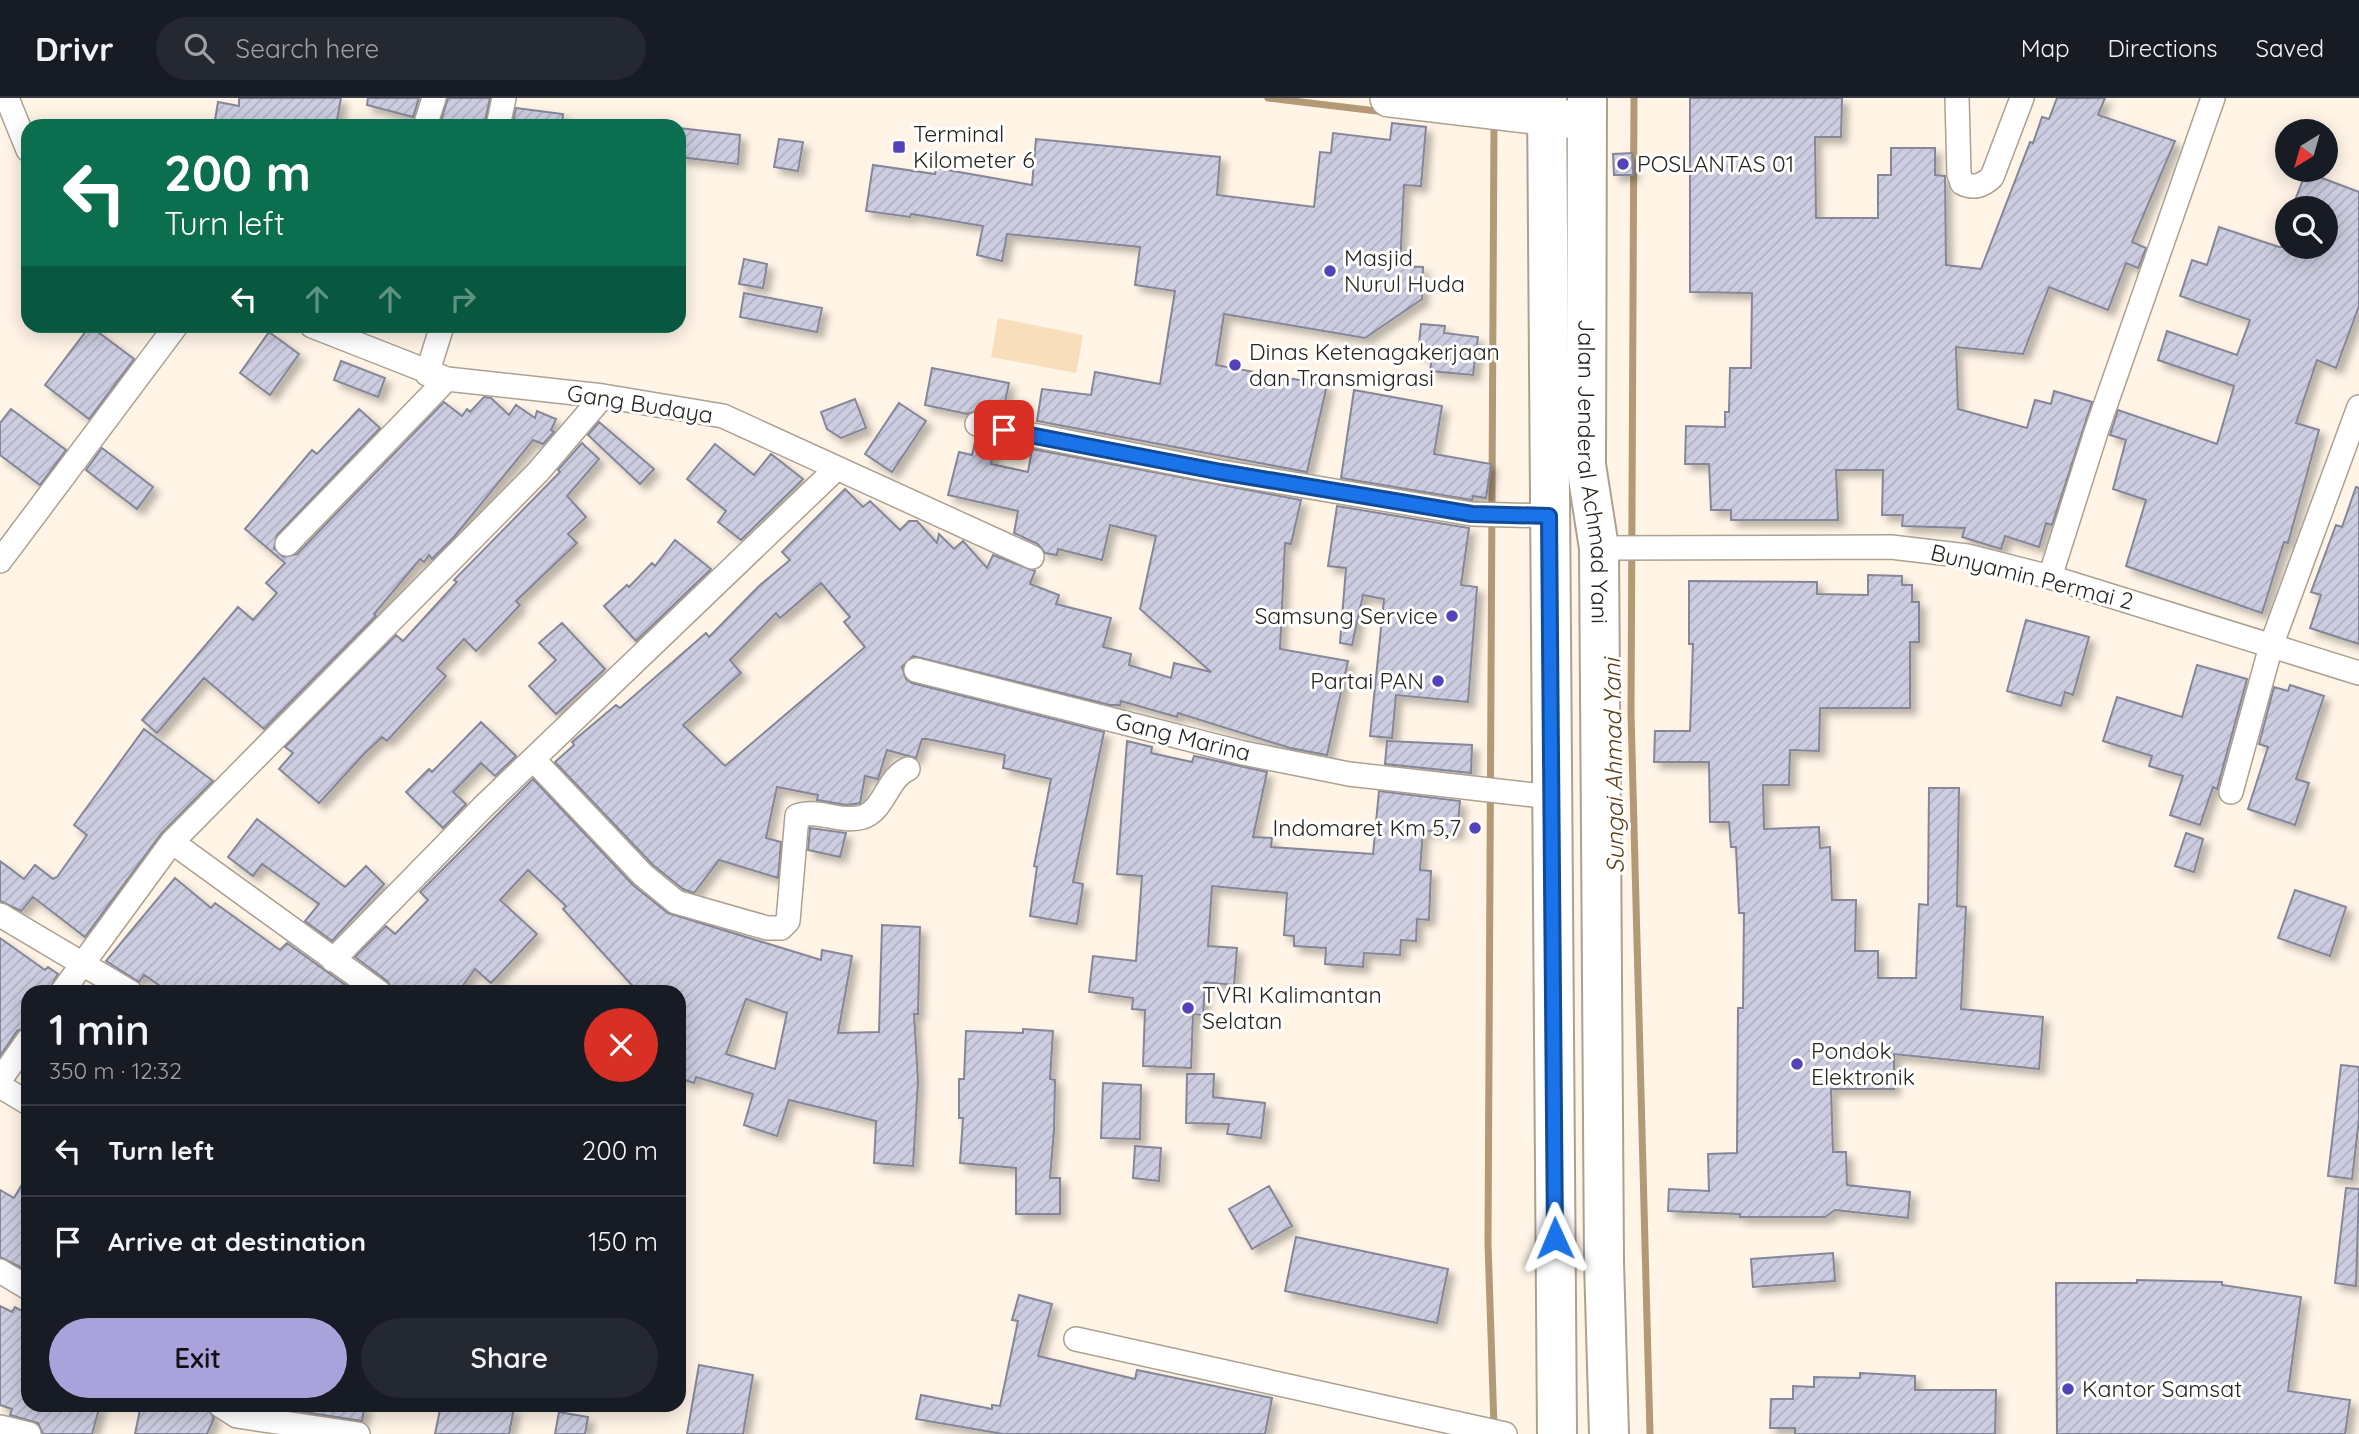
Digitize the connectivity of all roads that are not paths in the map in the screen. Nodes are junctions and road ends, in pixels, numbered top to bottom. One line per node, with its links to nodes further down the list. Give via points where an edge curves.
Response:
1 (7, 98): 12 (street)
2 (434, 98): 10 (street)
3 (504, 98): 11 (street)
4 (1389, 98): 8 (main road, via 1474,109)
5 (1957, 98): 6 (street, via 1959,174 1969,186 1992,177)
6 (2022, 98)
7 (2213, 98): 26 (street)
8 (1537, 108): 9 (main road); 21 (highway, Jalan Jenderal Achmad Yani)
9 (1587, 110): 23 (highway, Jalan Jenderal Achmad Yani, via 1586,465)
10 (427, 119)
11 (500, 119)
12 (21, 133)
13 (171, 333): 25 (street)
14 (329, 333): 16 (street, Gang Budaya)
15 (441, 333): 16 (street)
16 (437, 377): 17 (street, Gang Budaya); 22 (street)
17 (603, 396): 20 (street, Gang Budaya, via 723,416); 34 (street, via 538,472)
18 (2359, 407): 27 (street)
19 (977, 424): 21 (street, via 1221,472 1472,514)
20 (837, 468): 24 (street, Gang Budaya); 30 (street)
21 (1549, 516): 33 (highway, Jalan Jenderal Achmad Yani)
22 (287, 544)
23 (1610, 549): 26 (street, Bunyamin Permai 2, via 1891,547 1933,550); 36 (highway, Jalan Jenderal Achmad Yani)
24 (1032, 557)
25 (0, 561)
26 (2050, 577): 27 (street, Bunyamin Permai 2)
27 (2272, 646): 29 (street, Bunyamin Permai 2); 32 (street)
28 (916, 670): 33 (street, Gang Marina, via 1243,753 1349,774)
29 (2359, 673)
30 (533, 759): 31 (street, via 661,892 690,908 767,929 780,928 788,921 797,816 861,818); 38 (street)
31 (908, 769)
32 (2231, 792)
33 (1551, 797): 37 (highway, Jalan Jenderal Achmad Yani)
34 (172, 842): 38 (street); 39 (street)
35 (0, 915): 39 (street)
36 (1602, 935): 37 (highway); 40 (highway, Jalan Jenderal Achmad Yani)
37 (1554, 938): 44 (highway, Jalan Jenderal Achmad Yani)
38 (333, 960): 43 (street)
39 (83, 962): 41 (street); 42 (street)
40 (1602, 984): 44 (highway); 58 (highway, Jalan Jenderal Achmad Yani)
41 (67, 985)
42 (119, 985)
43 (369, 985)
44 (1553, 986): 57 (highway, Jalan Jenderal Achmad Yani)
45 (21, 1050): 46 (street)
46 (0, 1080)
47 (0, 1086): 48 (street)
48 (21, 1099)
49 (0, 1270): 50 (street)
50 (21, 1283)
51 (1076, 1339): 56 (street)
52 (232, 1415): 55 (street)
53 (0, 1427): 54 (street)
54 (29, 1434)
55 (358, 1434)
56 (1505, 1434)
57 (1557, 1434)
58 (1609, 1434)

